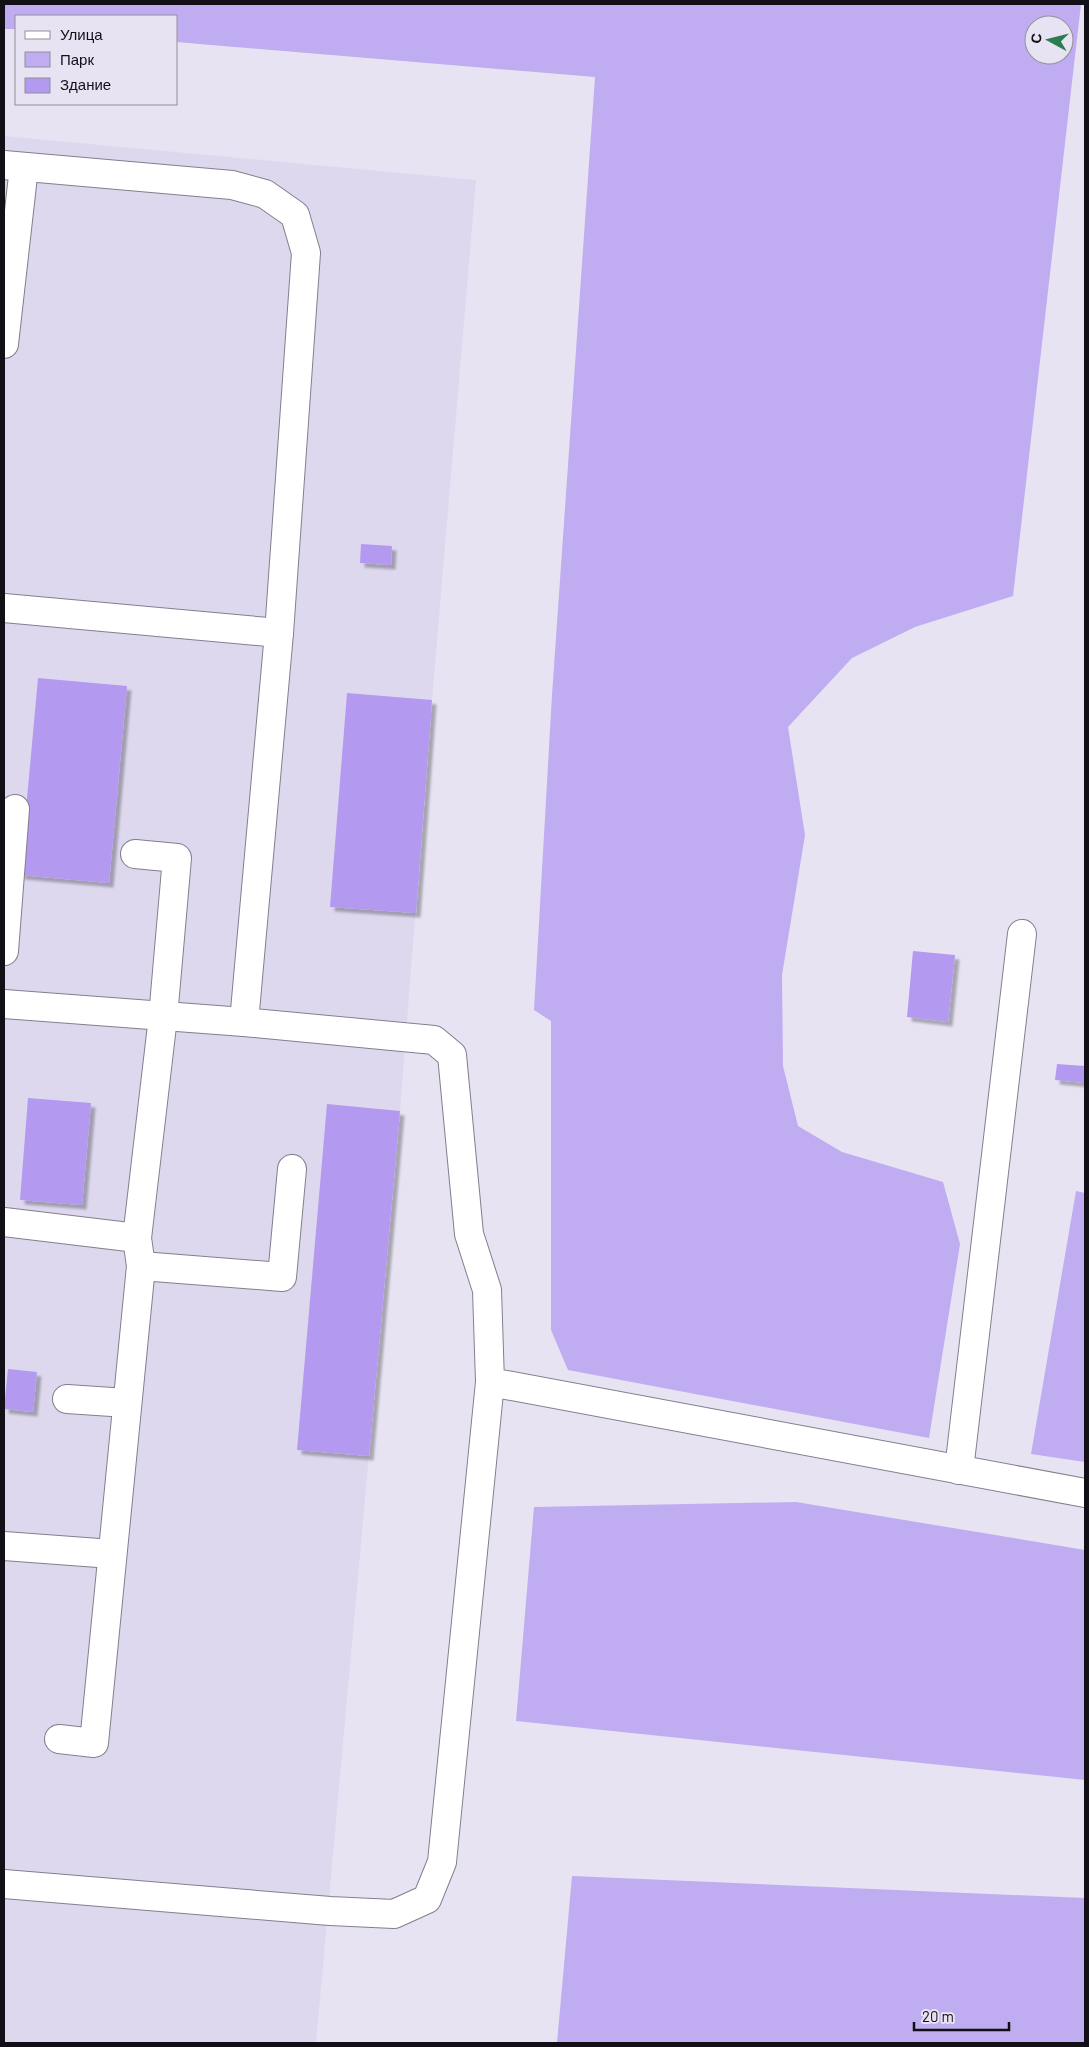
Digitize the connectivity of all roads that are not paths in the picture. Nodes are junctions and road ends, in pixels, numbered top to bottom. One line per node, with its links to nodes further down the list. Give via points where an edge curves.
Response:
1 (14, 166): 2 (street); 4 (street, via 232,185 265,194 294,215 306,253)
2 (4, 344)
3 (4, 608): 4 (street)
4 (279, 633): 11 (street)
5 (15, 809): 8 (street)
6 (135, 854): 10 (street, via 177,858)
7 (1022, 934): 19 (street)
8 (4, 951)
9 (4, 1004): 10 (street)
10 (162, 1017): 11 (street); 14 (street)
11 (244, 1022): 16 (street, via 434,1040 452,1055 469,1234 486,1290)
12 (292, 1169): 15 (street, via 282,1277)
13 (4, 1222): 14 (street)
14 (136, 1238): 15 (street)
15 (141, 1266): 18 (street)
16 (490, 1382): 19 (street); 24 (street, via 442,1862 427,1899 394,1914)
17 (67, 1398): 18 (street)
18 (127, 1403): 22 (street)
19 (959, 1470): 20 (street)
20 (1085, 1493)
21 (4, 1546): 22 (street)
22 (112, 1554): 23 (street, via 94,1743)
23 (58, 1739)
24 (4, 1884)

